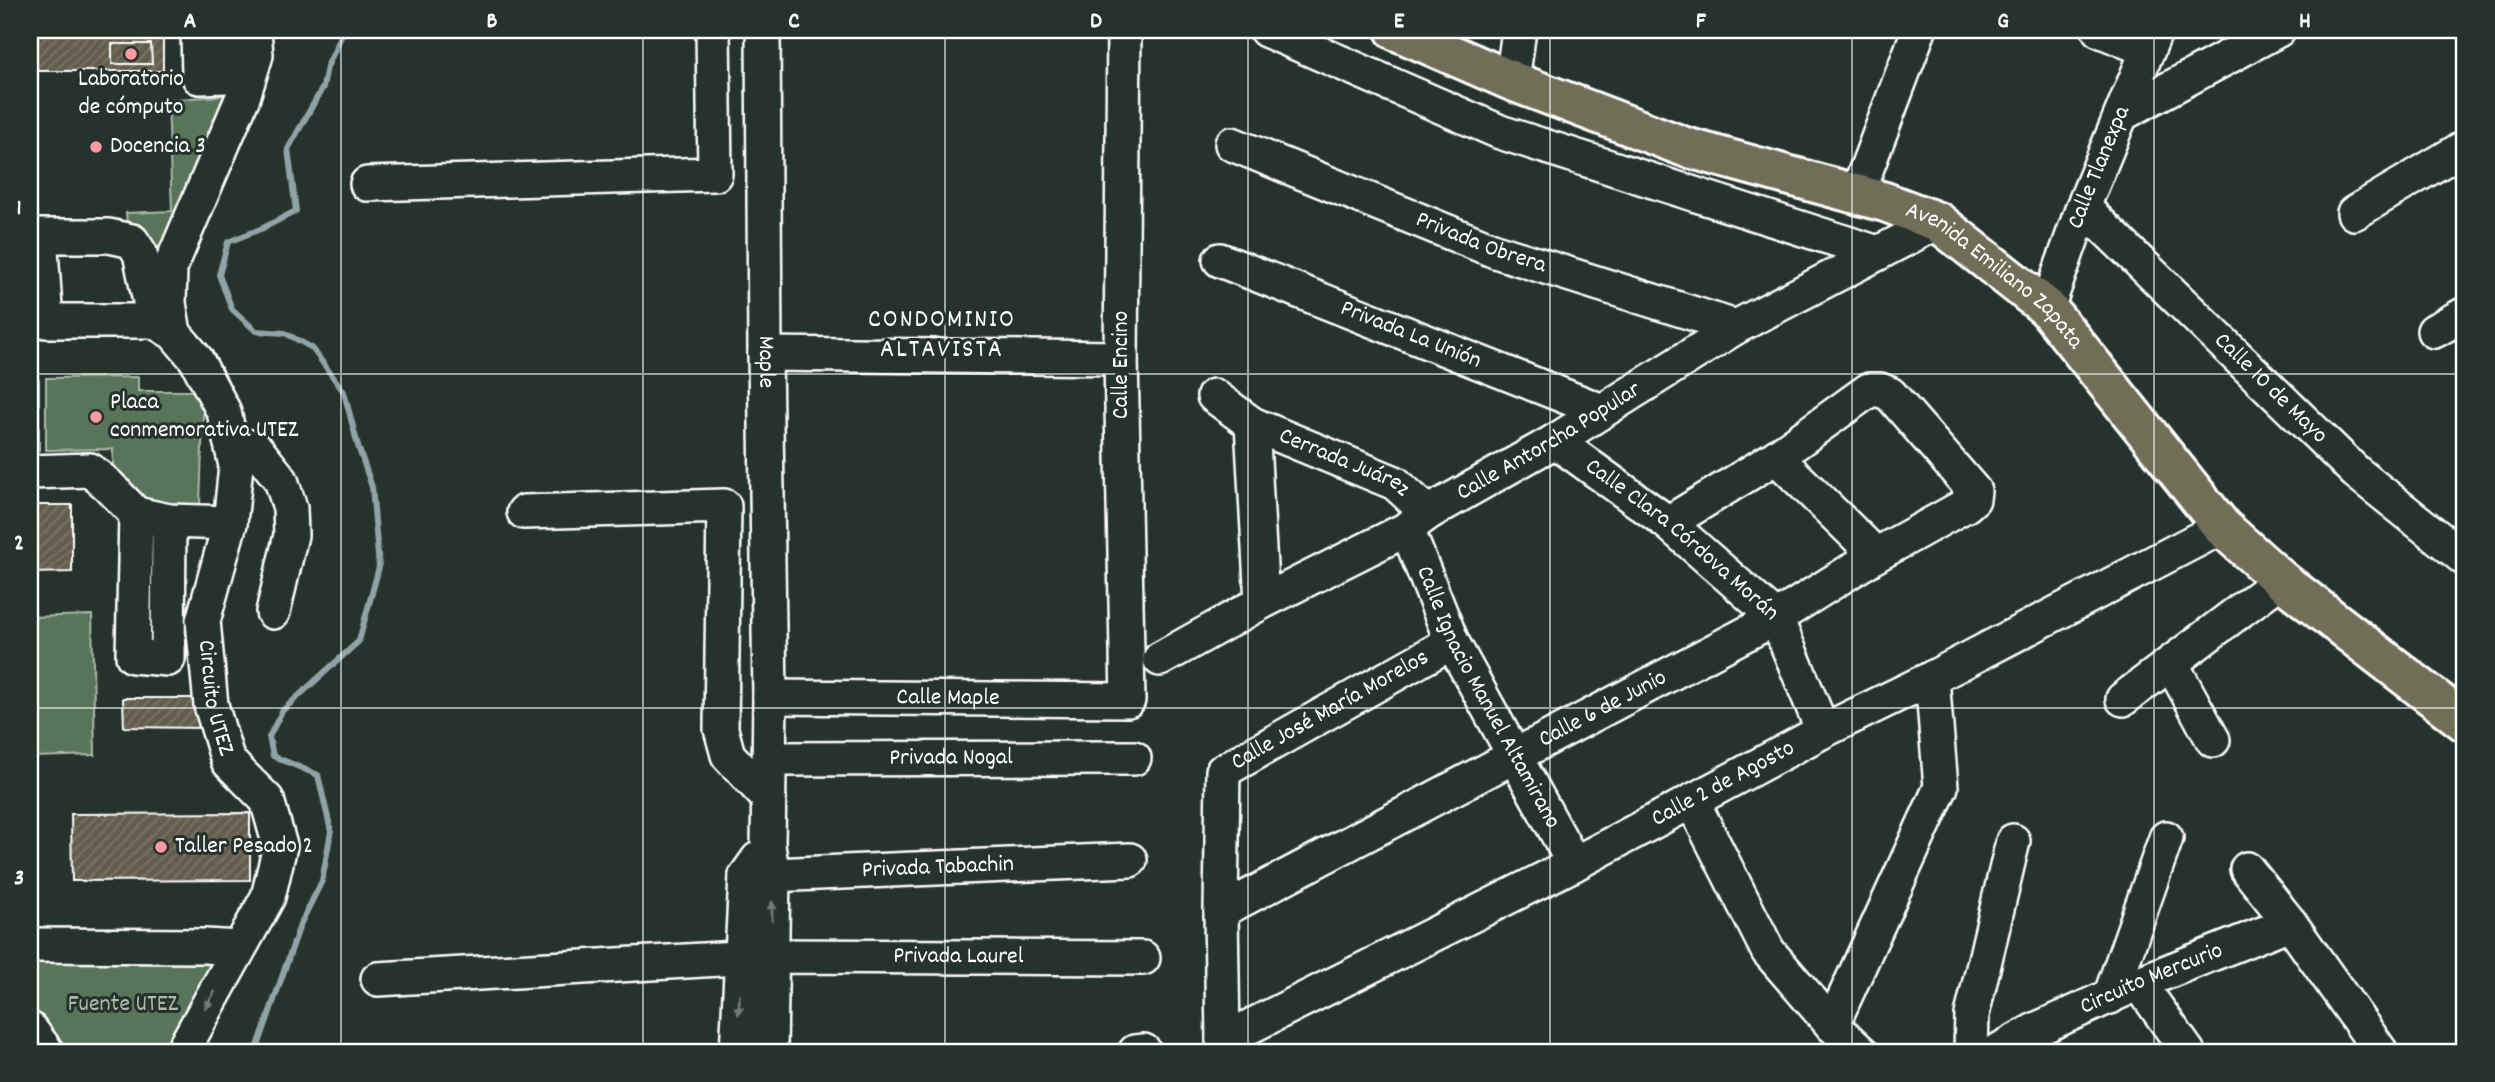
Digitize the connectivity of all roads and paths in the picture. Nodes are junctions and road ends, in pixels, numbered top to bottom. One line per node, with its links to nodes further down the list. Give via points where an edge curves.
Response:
1 (198, 30): 2 (street, via 199,77 226,76)
2 (224, 30)
3 (254, 30): 34 (street, Circuito UTEZ, via 256,55 243,97 170,268 164,327 196,359 224,412)
4 (712, 30): 18 (street, via 715,174)
5 (763, 30): 29 (street, Maple)
6 (1124, 30): 30 (street, Calle Encino)
7 (1266, 30): 23 (street, via 1500,132)
8 (1395, 30): 14 (main road, Avenida Emiliano Zapata)
9 (1519, 30): 14 (street)
10 (1919, 30): 19 (street)
11 (2099, 30): 13 (street)
12 (2278, 30): 15 (street)
13 (2152, 40): 15 (street, Calle Tlanexpa)
14 (1512, 81): 19 (main road, Avenida Emiliano Zapata, via 1685,147)
15 (2122, 114): 20 (street, Calle Tlanexpa)
16 (1232, 144): 27 (street, Privada Obrera, via 1495,251)
17 (2465, 147): 21 (street)
18 (367, 184)
19 (1857, 194): 22 (main road, Avenida Emiliano Zapata)
20 (2083, 207): 25 (street, Calle Tlanexpa); 46 (street, Calle 10 de Mayo, via 2356,472)
21 (2354, 213)
22 (1938, 222): 23 (street, Calle Antorcha Popular); 25 (main road, Avenida Emiliano Zapata)
23 (1878, 253): 27 (street, Calle Antorcha Popular)
24 (1220, 260): 32 (street, Privada La Unión)
25 (2047, 308): 44 (main road, Avenida Emiliano Zapata)
26 (2465, 314): 28 (street)
27 (1736, 327): 32 (street, Calle Antorcha Popular)
28 (2434, 331)
29 (765, 354): 30 (street); 55 (street, Maple)
30 (1121, 358): 57 (street, Calle Encino)
31 (1214, 396): 33 (street, Cerrada Juárez)
32 (1602, 411): 35 (street, Calle Antorcha Popular)
33 (1252, 424): 41 (street, Cerrada Juárez, via 1395,483); 48 (street, Cerrada Juárez)
34 (230, 440): 42 (street, Circuito UTEZ, via 236,466); 49 (street, via 257,450 281,480 290,508 291,535)
35 (1555, 441): 41 (street, Calle Antorcha Popular); 43 (street, Calle Clara Córdova Morán)
36 (1776, 457): 43 (street); 45 (street); 45 (street, Calle 6 de Junio, via 1870,390 1889,394 1974,491 1966,505)
37 (30, 472): 39 (street, via 90,471)
38 (524, 512): 64 (street, via 724,506 721,729 728,755)
39 (136, 514): 40 (street); 40 (street, via 133,656 169,659)
40 (169, 521): 42 (street)
41 (1417, 521): 48 (street, Calle Antorcha Popular); 51 (street, Calle Ignacio Manuel Altamirano)
42 (230, 523): 75 (street, Circuito UTEZ, via 203,621 211,705 228,761 267,800 280,846 268,897)
43 (1668, 523): 50 (street, Calle Clara Córdova Morán)
44 (2222, 527): 47 (main road, Avenida Emiliano Zapata); 54 (street, Calle 2 de Agosto)
45 (1876, 555): 50 (street, Calle 6 de Junio)
46 (2465, 558)
47 (2281, 580): 53 (street); 58 (main road, Avenida Emiliano Zapata)
48 (1262, 601): 52 (street, Calle Antorcha Popular)
49 (273, 612)
50 (1776, 618): 59 (street, Calle Clara Córdova Morán); 61 (street, Calle 6 de Junio)
51 (1452, 642): 61 (street, Calle Ignacio Manuel Altamirano); 72 (street, Calle José María Morelos, via 1223,771)
52 (1160, 659)
53 (2171, 663): 56 (street); 60 (street)
54 (1932, 678): 59 (street, Calle 2 de Agosto); 80 (street, via 1941,787)
55 (770, 697): 57 (street, Calle Maple); 63 (street, Maple)
56 (2123, 699)
57 (1128, 700)
58 (2465, 722)
59 (1823, 731): 65 (street, Calle 2 de Agosto)
60 (2213, 740)
61 (1515, 756): 69 (street, Calle Ignacio Manuel Altamirano); 72 (street, Calle 6 de Junio)
62 (1134, 758): 63 (street, Privada Nogal)
63 (769, 759): 64 (street, Maple)
64 (769, 799): 70 (street, Maple)
65 (1692, 801): 69 (street, Calle 2 de Agosto); 80 (street, via 1768,951)
66 (2166, 838): 79 (street)
67 (2013, 841): 89 (street, via 1972,1015)
68 (1130, 860): 70 (street, Privada Tabachin)
69 (1574, 864): 83 (street, Calle 2 de Agosto)
70 (762, 866): 76 (street, Maple)
71 (2248, 869): 73 (street)
72 (1221, 911): 83 (street, Calle José María Morelos)
73 (2290, 923): 79 (street, Circuito Mercurio); 92 (street)
74 (30, 944): 75 (street)
75 (239, 948): 85 (street, Circuito UTEZ, one-way to 85)
76 (756, 957): 77 (street, Privada Laurel); 78 (street, Privada Laurel); 86 (street, one-way to 86); 87 (street)
77 (1143, 958)
78 (378, 979)
79 (2125, 990): 82 (street, Circuito Mercurio); 91 (street)
80 (1832, 1025): 88 (street)
81 (30, 1029): 84 (street)
82 (2035, 1042): 90 (street, Circuito Mercurio)
83 (1227, 1046)
84 (47, 1052)
85 (181, 1052)
86 (737, 1052)
87 (771, 1052)
88 (1861, 1052)
89 (1971, 1052)
90 (1996, 1052)
91 (2188, 1052)
92 (2381, 1052)

